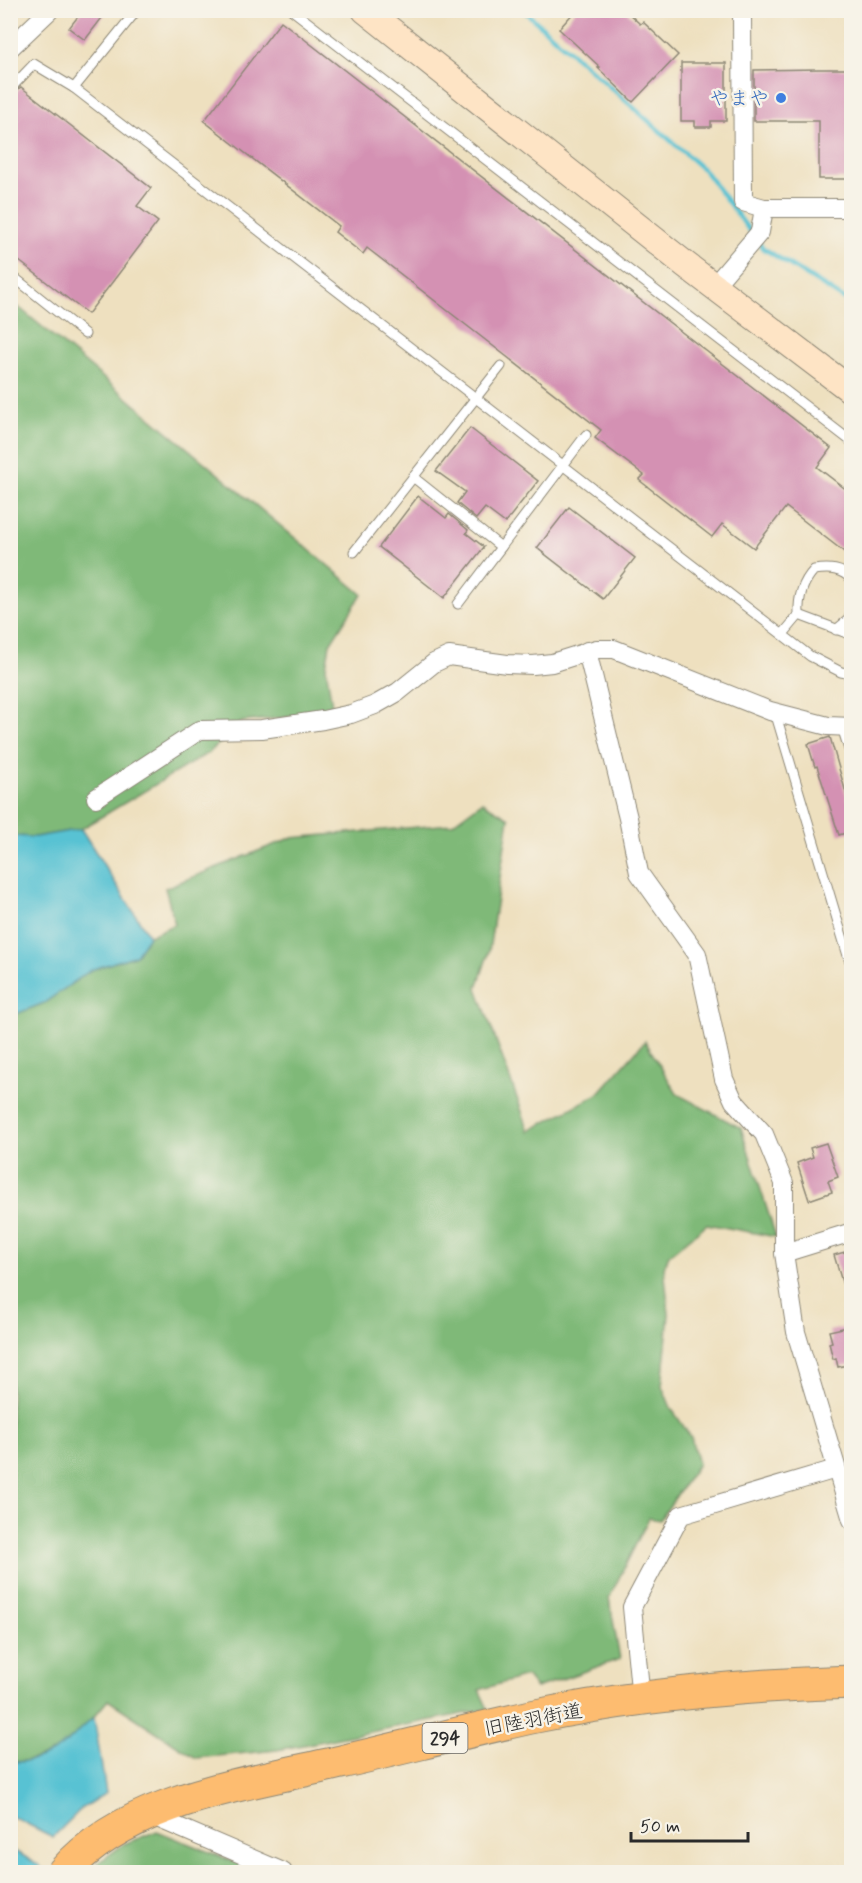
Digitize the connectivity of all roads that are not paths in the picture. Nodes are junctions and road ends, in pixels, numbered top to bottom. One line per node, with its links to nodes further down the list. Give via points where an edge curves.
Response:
1 (50, 10): 6 (street)
2 (137, 10): 7 (lane)
3 (292, 10): 18 (lane)
4 (365, 10): 12 (street)
5 (742, 10): 10 (street, via 741,190 743,202)
6 (10, 48)
7 (74, 88): 8 (lane, via 34,64); 16 (lane)
8 (10, 89)
9 (852, 207): 10 (street)
10 (764, 208): 12 (street, via 760,232)
11 (10, 274): 13 (lane)
12 (714, 286): 15 (street)
13 (85, 334)
14 (501, 366): 16 (lane)
15 (852, 391)
16 (476, 397): 19 (lane); 20 (lane)
17 (586, 435): 19 (lane)
18 (852, 442)
19 (563, 464): 21 (lane); 28 (lane)
20 (413, 477): 21 (lane); 22 (lane)
21 (501, 547): 24 (lane)
22 (354, 552)
23 (852, 580): 26 (lane, via 839,570 814,570 798,600)
24 (458, 604)
25 (852, 612): 27 (lane)
26 (799, 615): 27 (lane); 28 (lane)
27 (836, 630): 29 (lane)
28 (783, 634): 31 (lane, via 810,656)
29 (852, 635)
30 (587, 651): 32 (street, via 614,648); 35 (street, via 533,665 449,656 398,692 351,714 262,729 200,730); 38 (street, via 639,873 697,954 724,1078 734,1101 764,1134 784,1183)
31 (852, 674)
32 (775, 712): 33 (street); 36 (lane)
33 (847, 727): 34 (lane)
34 (852, 759)
35 (96, 798)
36 (849, 959)
37 (852, 1232): 38 (street)
38 (784, 1253): 39 (street, via 796,1332)
39 (836, 1469): 40 (street); 42 (street, via 681,1515 632,1607)
40 (852, 1520)
41 (852, 1682): 42 (highway, 旧陸羽街道 / 294, via 772,1685)
42 (640, 1700): 43 (highway, 旧陸羽街道 / 294, via 537,1716 204,1795)
43 (146, 1814): 44 (highway, 旧陸羽街道 / 294, via 99,1839); 45 (street)
44 (64, 1872)
45 (283, 1872)

